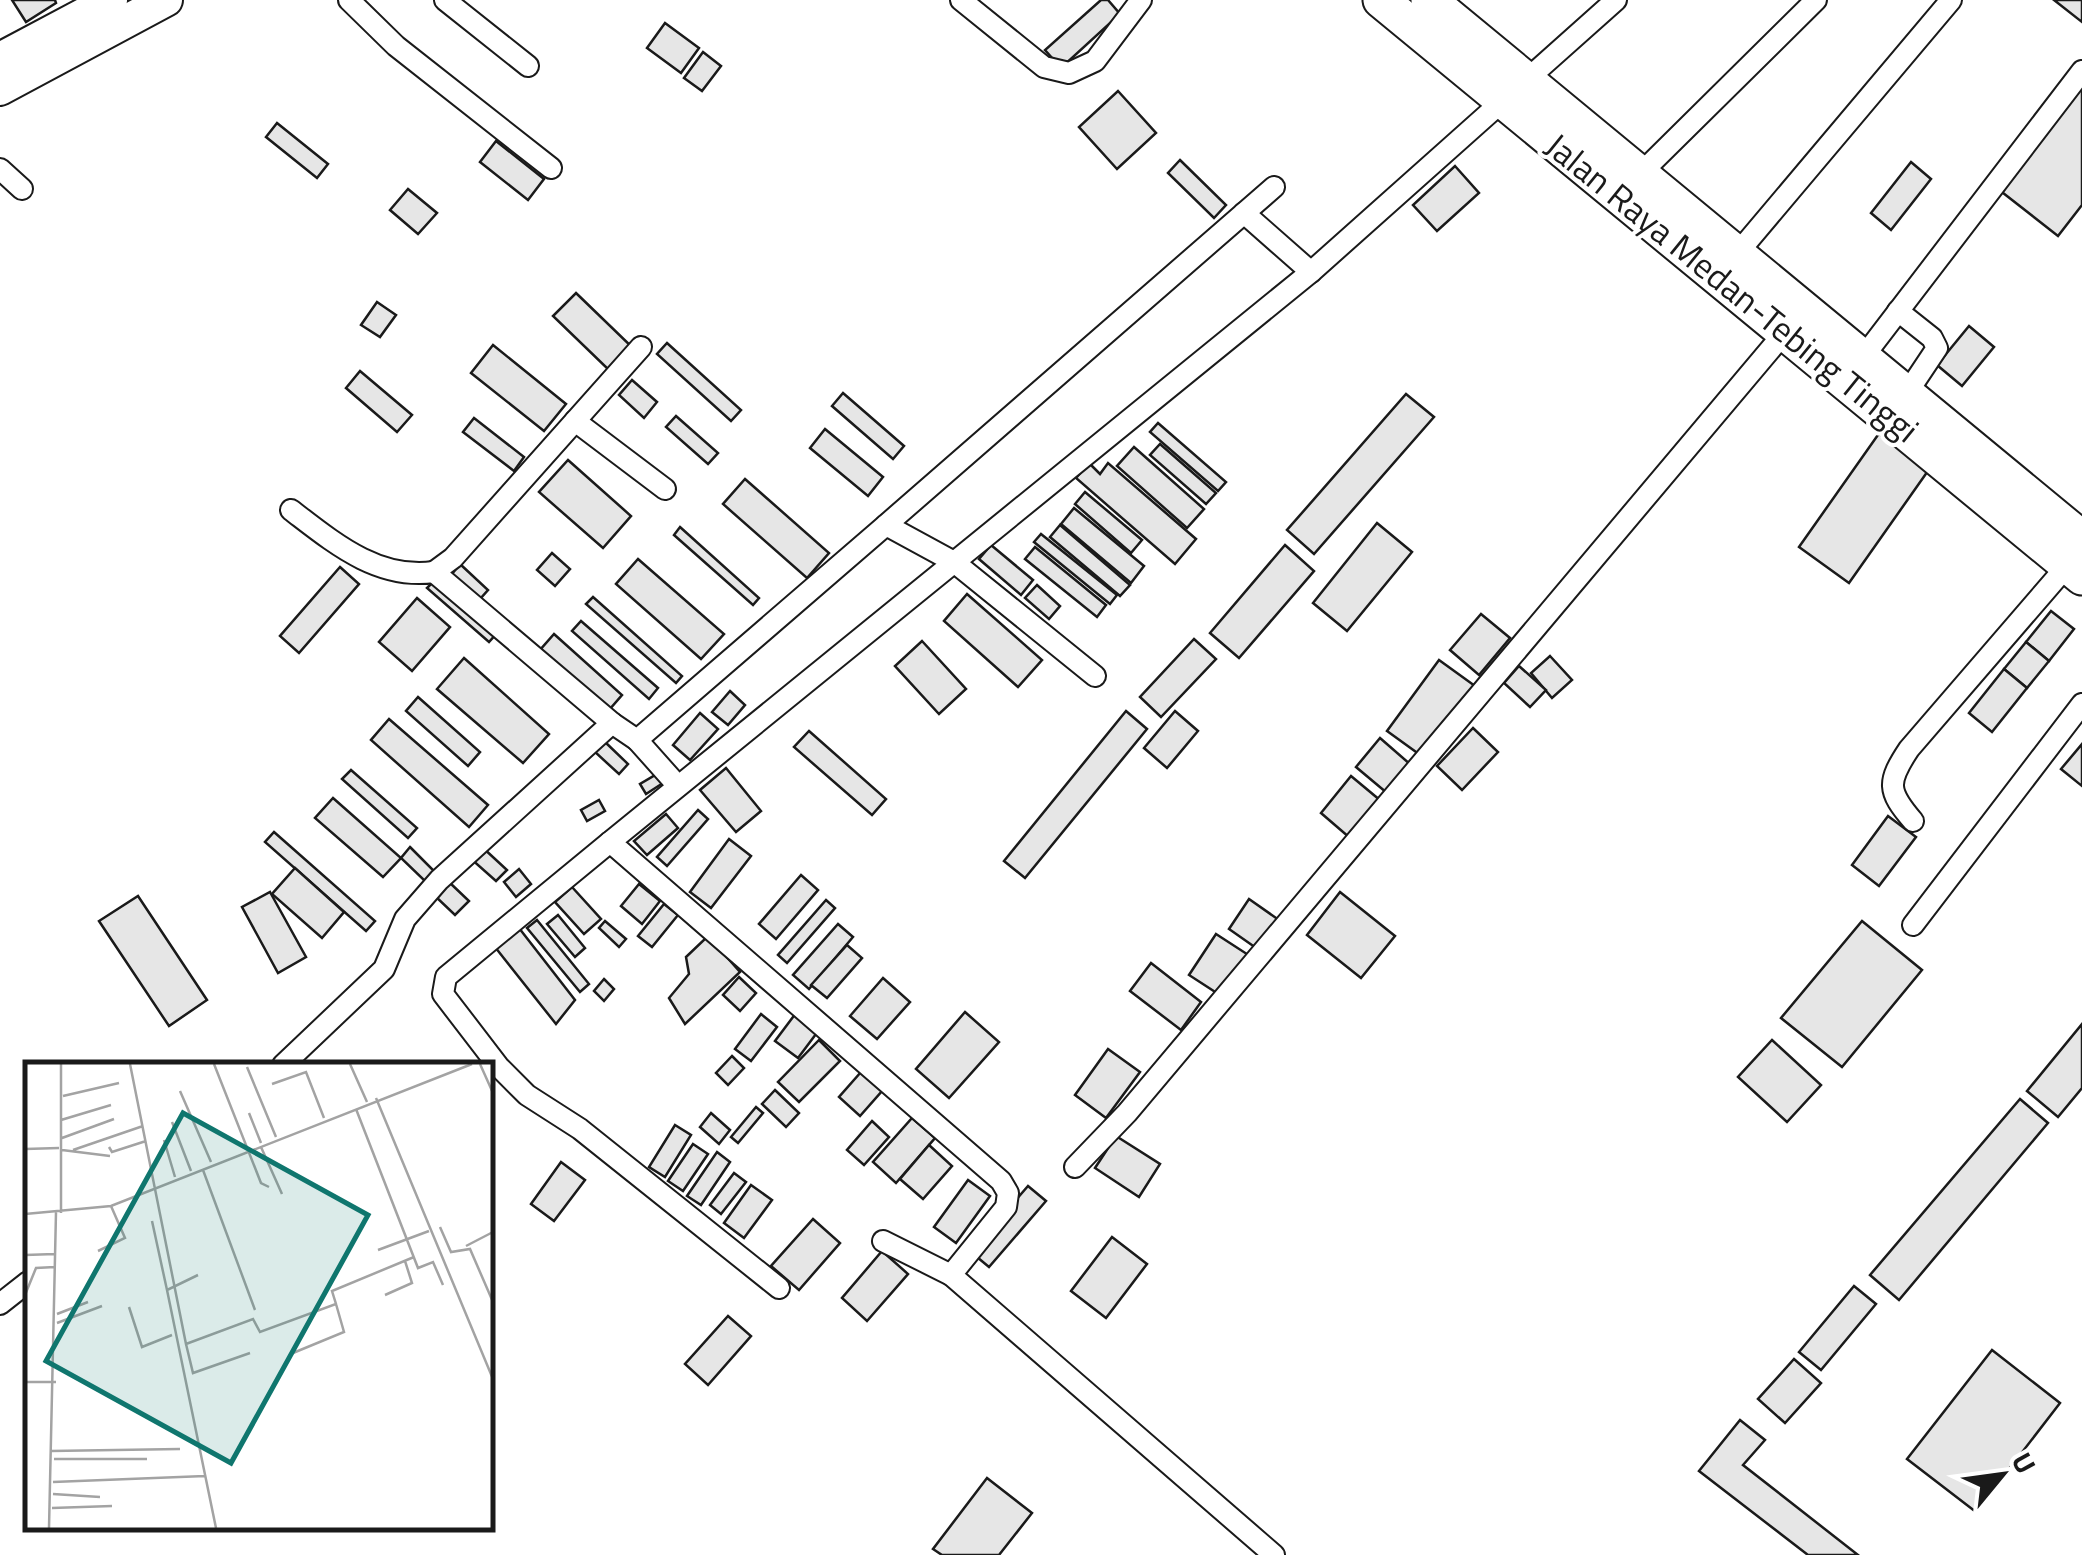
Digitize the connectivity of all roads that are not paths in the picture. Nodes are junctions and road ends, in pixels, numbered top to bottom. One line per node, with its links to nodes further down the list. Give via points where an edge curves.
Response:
1 (111, 0): 12 (main road)
2 (166, 0): 15 (main road)
3 (349, 0): 17 (street, via 396,46)
4 (446, 0): 13 (street)
5 (961, 0): 6 (street, via 1044,67 1069,73 1095,61)
6 (1142, 0)
7 (1381, 0): 16 (highway, Jalan Raya Medan-Tebing Tinggi)
8 (1429, 0): 16 (highway, Jalan Raya Medan-Tebing Tinggi)
9 (1616, 0): 16 (street)
10 (1816, 0): 19 (street)
11 (1951, 0): 24 (street)
12 (0, 59)
13 (528, 66)
14 (2082, 70): 25 (street)
15 (0, 89)
16 (1513, 89): 19 (highway, Jalan Raya Medan-Tebing Tinggi); 23 (street); 24 (highway, Jalan Raya Medan-Tebing Tinggi)
17 (552, 168)
18 (0, 169): 21 (street)
19 (1640, 174): 24 (highway, Jalan Raya Medan-Tebing Tinggi)
20 (1274, 187): 22 (street)
21 (22, 189)
22 (1244, 212): 23 (street); 33 (street)
23 (1311, 272): 35 (street)
24 (1746, 276): 26 (highway, Jalan Raya Medan-Tebing Tinggi); 28 (highway, Jalan Raya Medan-Tebing Tinggi)
25 (1898, 311): 28 (street); 29 (street, via 1937,348)
26 (1786, 332): 34 (highway, Jalan Raya Medan-Tebing Tinggi); 46 (street, via 1128,1113)
27 (641, 347): 30 (street)
28 (1864, 356): 29 (highway, Jalan Raya Medan-Tebing Tinggi)
29 (1908, 393): 34 (highway, Jalan Raya Medan-Tebing Tinggi)
30 (575, 421): 31 (street); 36 (street)
31 (665, 490)
32 (290, 510): 36 (street, via 365,560 404,574)
33 (886, 525): 35 (street); 40 (street)
34 (2078, 557): 42 (street, via 1895,771 1896,801)
35 (954, 562): 37 (street); 41 (street)
36 (434, 572): 39 (street)
37 (1095, 676)
38 (2082, 704): 44 (street)
39 (612, 724): 40 (street); 45 (street, via 439,880 405,919 384,969)
40 (638, 740): 41 (street)
41 (678, 786): 43 (street)
42 (1913, 821)
43 (610, 842): 48 (street, via 1005,1185 1006,1207); 50 (street, via 446,977 443,994 527,1096 580,1128)
44 (1912, 925)
45 (286, 1062)
46 (1075, 1167)
47 (883, 1242): 48 (street)
48 (951, 1275): 52 (street)
49 (25, 1284): 51 (street)
50 (779, 1288)
51 (0, 1304)
52 (1274, 1555)

